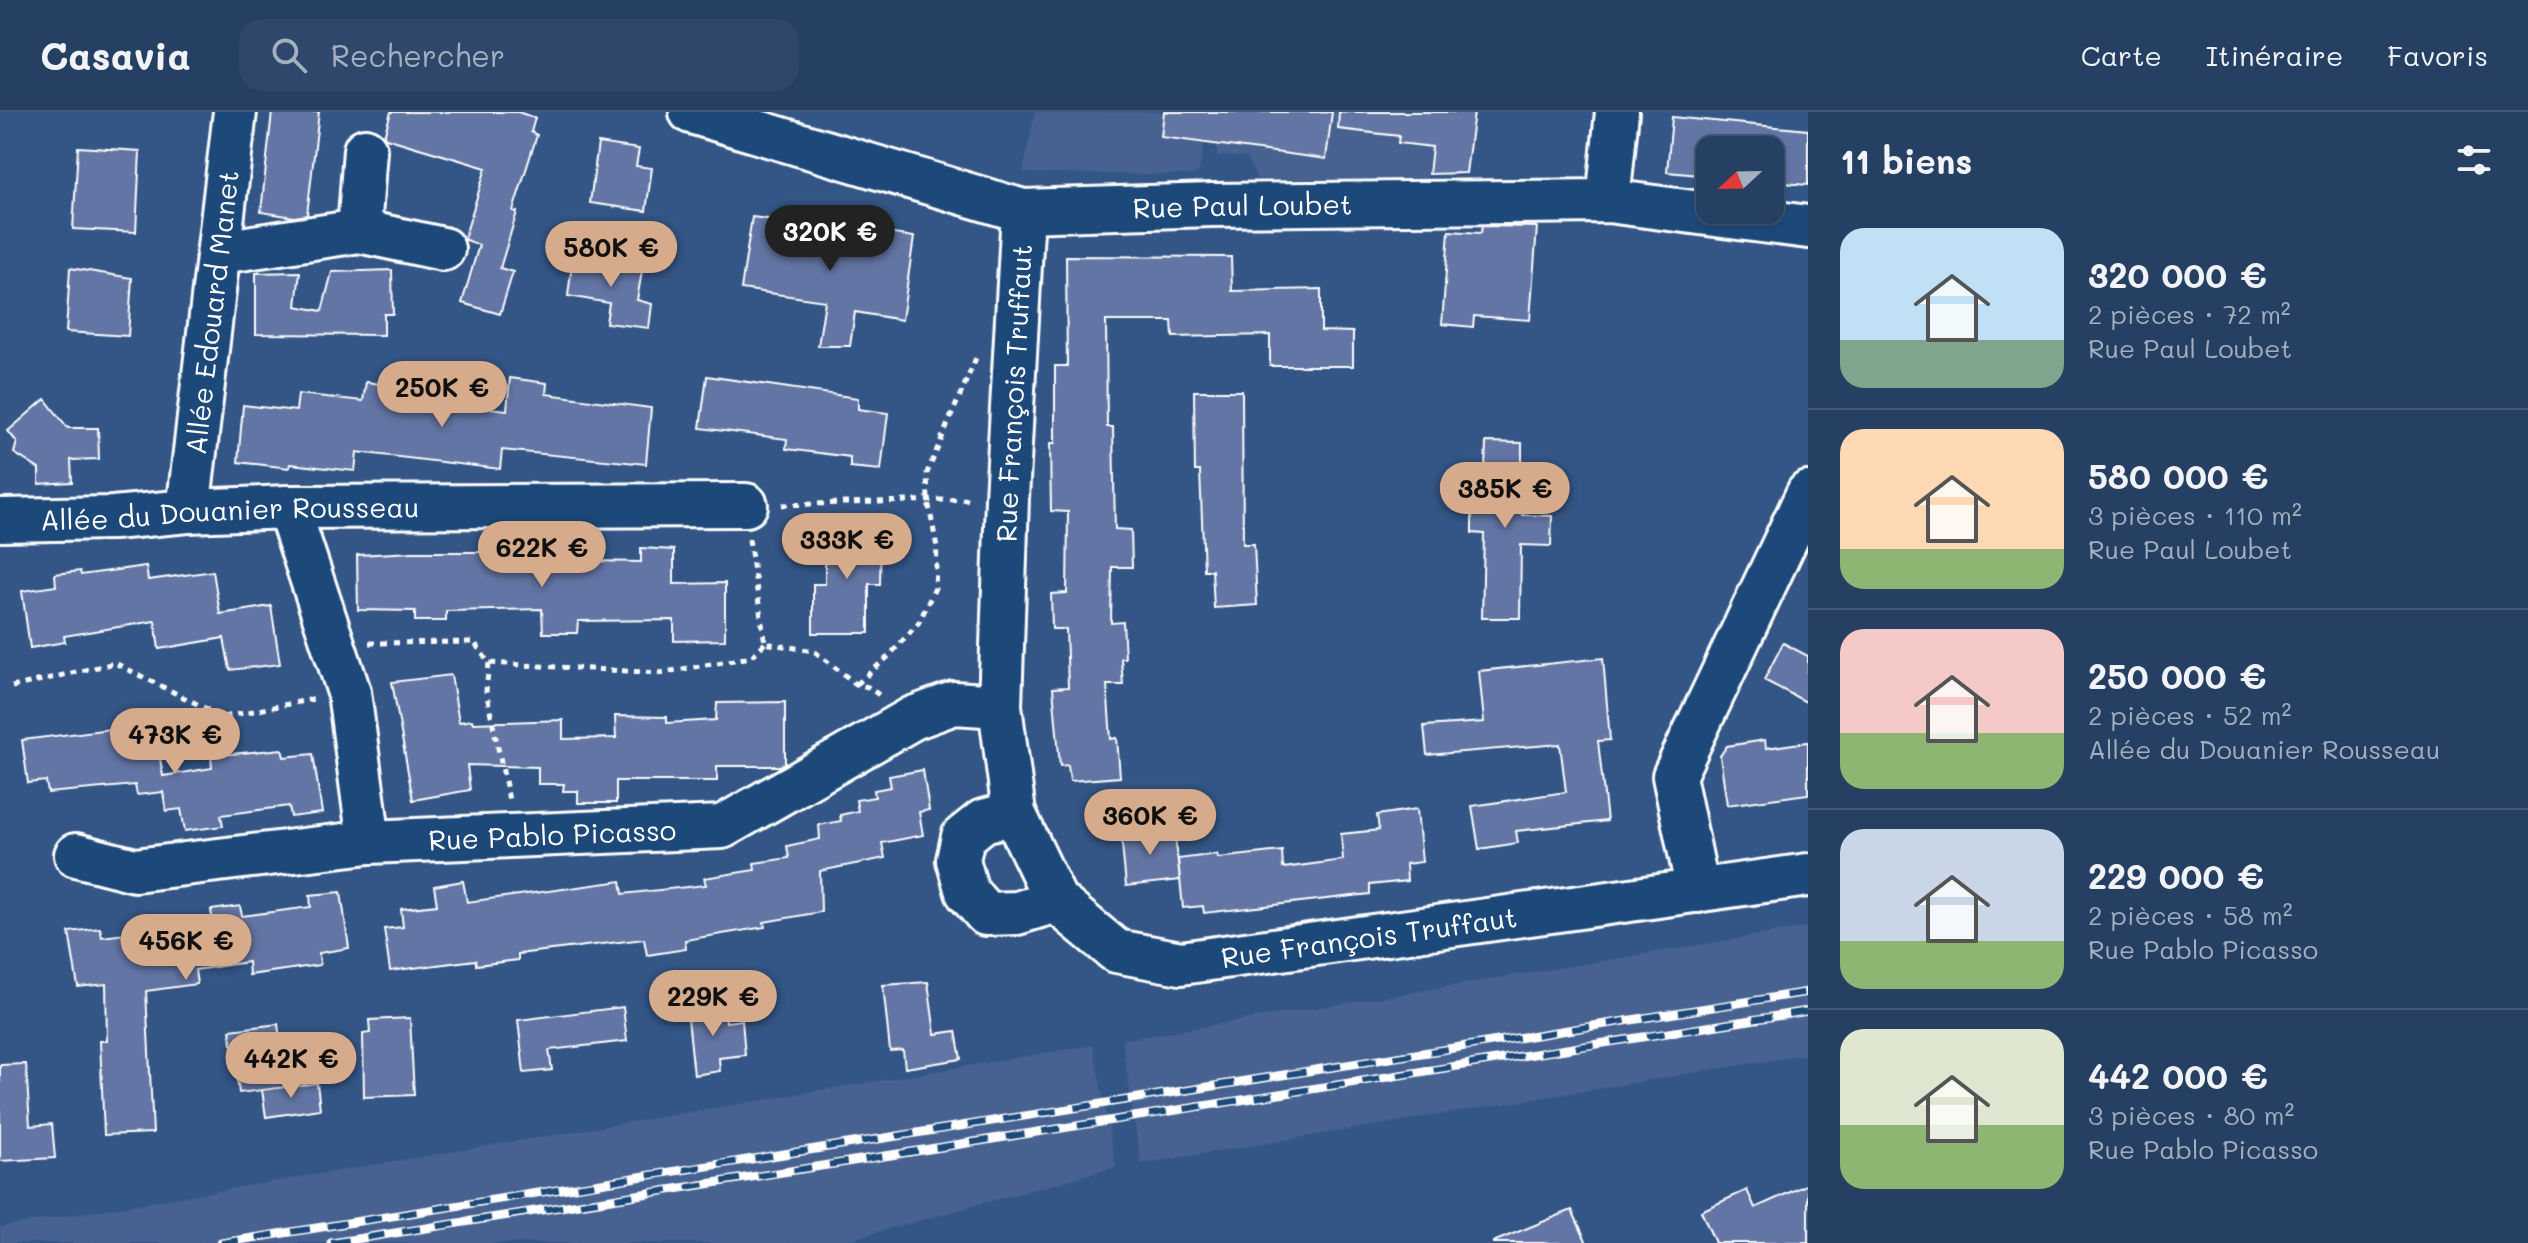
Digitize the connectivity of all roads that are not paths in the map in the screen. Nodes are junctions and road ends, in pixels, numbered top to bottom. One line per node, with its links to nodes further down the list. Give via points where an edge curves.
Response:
1 (235, 112): 10 (street, Allée Edouard Manet)
2 (691, 112): 6 (street, Rue Paul Loubet)
3 (1617, 112): 5 (street)
4 (365, 150): 8 (street)
5 (1608, 201): 6 (street, Rue Paul Loubet); 7 (street, Rue Paul Loubet)
6 (1023, 211): 16 (street, Rue François Truffaut)
7 (1808, 227)
8 (359, 231): 9 (street); 10 (street)
9 (443, 249)
10 (220, 252): 14 (street, Allée Edouard Manet)
11 (1808, 493): 21 (street, via 1674,776)
12 (746, 505): 13 (street, Allée du Douanier Rousseau)
13 (288, 507): 14 (street, Allée du Douanier Rousseau); 18 (street, via 349,692)
14 (188, 511): 15 (street, Allée du Douanier Rousseau)
15 (0, 520)
16 (1000, 706): 17 (street, Rue François Truffaut); 18 (street, Rue Pablo Picasso, via 954,703 913,718 722,827)
17 (1014, 813): 22 (street, Rue François Truffaut); 22 (street, via 983,821 963,837 958,860 967,892 986,914 1017,913)
18 (369, 842): 19 (street, Rue Pablo Picasso, via 135,870)
19 (76, 855)
20 (1808, 875): 21 (street, Rue François Truffaut)
21 (1698, 891): 22 (street, Rue François Truffaut, via 1181,963 1116,951)
22 (1056, 901)

